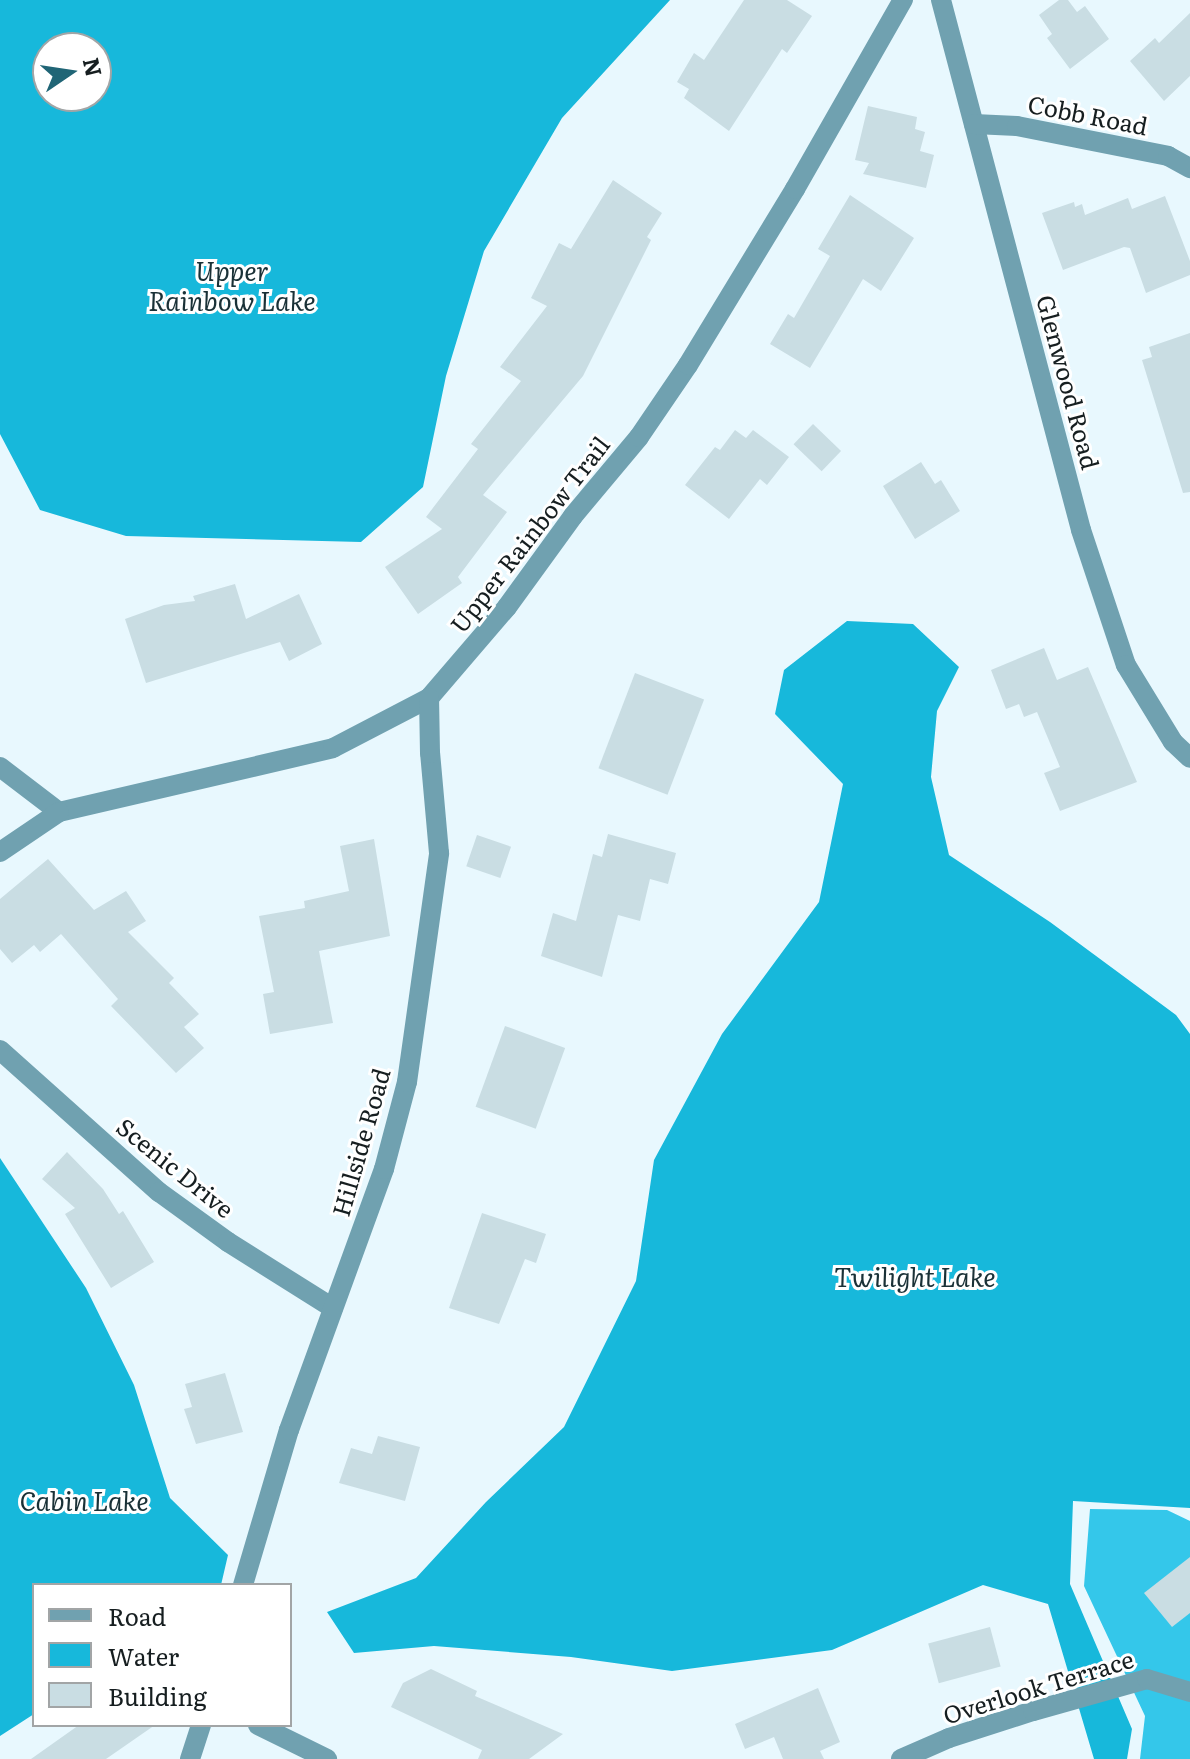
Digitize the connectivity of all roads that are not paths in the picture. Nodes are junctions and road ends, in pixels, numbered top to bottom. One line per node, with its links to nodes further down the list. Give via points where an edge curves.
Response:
1 (903, 0): 5 (street, Upper Rainbow Trail, via 688,365 507,607)
2 (941, 0): 3 (street, Glenwood Road)
3 (974, 124): 4 (street, Cobb Road, via 1017,126 1168,156); 6 (street, Glenwood Road, via 1081,530 1126,665 1173,742)
4 (1190, 168)
5 (429, 698): 8 (street, Upper Rainbow Trail, via 333,748); 11 (street, Hillside Road, via 439,853 407,1082 384,1169)
6 (1190, 758)
7 (0, 767): 8 (street)
8 (59, 812): 9 (street)
9 (0, 852)
10 (0, 1050): 11 (street, Scenic Drive, via 159,1192)
11 (333, 1308): 12 (street, Hillside Road, via 289,1430)
12 (244, 1583)
13 (1190, 1692): 18 (street, Overlook Terrace, via 1147,1679 949,1738)
14 (200, 1727): 16 (street)
15 (262, 1727): 17 (street)
16 (190, 1759)
17 (327, 1759)
18 (901, 1759)

